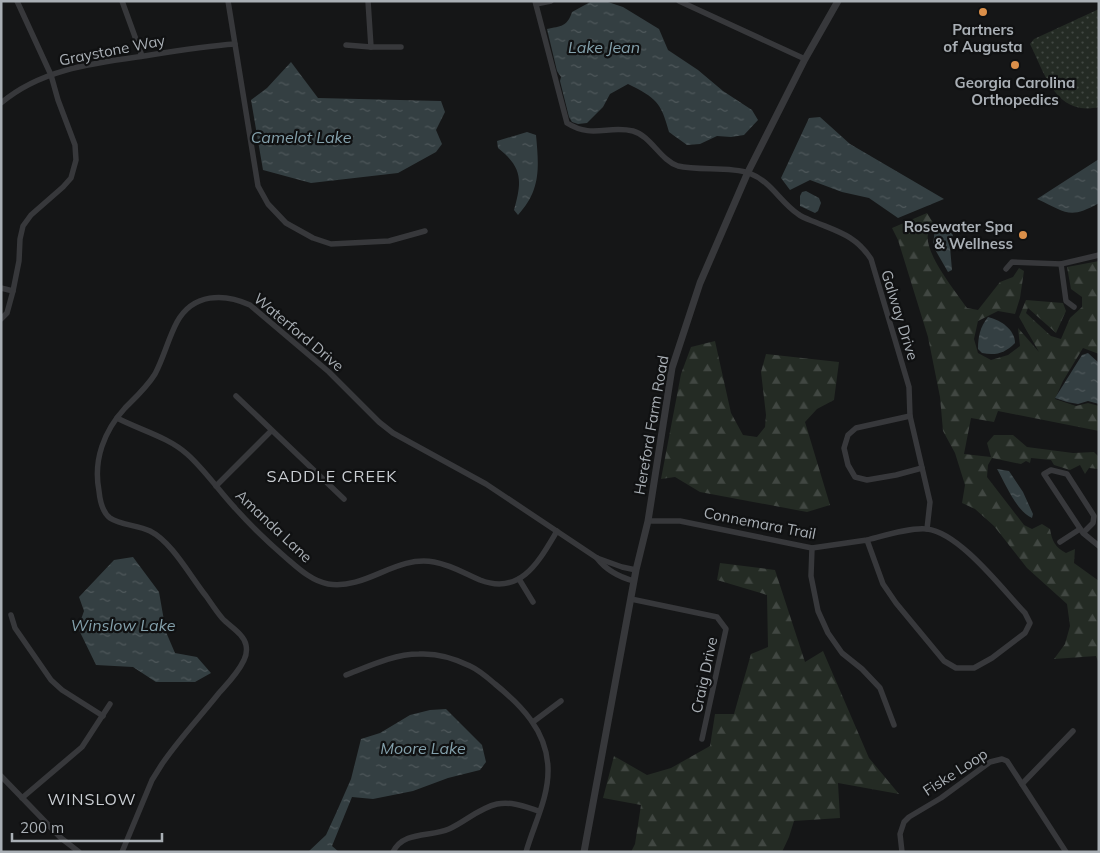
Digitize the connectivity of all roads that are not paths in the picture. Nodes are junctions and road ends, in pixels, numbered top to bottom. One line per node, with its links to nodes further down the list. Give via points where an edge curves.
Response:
1 (17, 1): 15 (street)
2 (122, 1): 13 (street)
3 (228, 1): 9 (street)
4 (368, 1): 11 (street)
5 (551, 1): 8 (street)
6 (679, 1): 14 (street)
7 (838, 1): 14 (street, Hereford Farm Road)
8 (535, 2): 17 (street, via 567,123 578,130 636,132 677,166)
9 (235, 44): 13 (street, Graystone Way); 18 (street, via 258,186 268,204 286,223 331,244 390,241)
10 (346, 45): 11 (street)
11 (371, 47): 12 (street)
12 (401, 47)
13 (142, 56): 15 (street, Graystone Way, via 74,67)
14 (805, 59): 17 (street, Hereford Farm Road)
15 (51, 75): 16 (street, Graystone Way, via 22,87); 23 (street, via 75,145 76,160 71,178 23,226)
16 (1, 103)
17 (748, 172): 27 (street, Galway Drive, via 767,182 799,215 852,238 871,259 909,387); 33 (street, Hereford Farm Road, via 700,283 672,368)
18 (425, 231)
19 (1099, 255): 20 (street)
20 (1061, 264): 21 (street, via 1012,262); 24 (street, via 1066,300)
21 (1006, 269)
22 (1, 288): 23 (street)
23 (13, 291): 25 (street, via 7,312)
24 (1074, 307)
25 (1, 319)
26 (236, 396): 29 (street)
27 (910, 416): 30 (street, Galway Drive); 30 (street, via 856,428 848,435 844,448 855,477 867,480)
28 (117, 418): 31 (street, Amanda Lane, via 175,445 188,454); 35 (street, Waterford Drive, via 155,374 186,310 208,298 236,299 250,304 264,315 394,433 486,484); 63 (street, Waterford Drive, via 99,454 97,472 105,513 111,519 142,527 163,540 246,645 241,667 170,752 152,780)
29 (271, 431): 31 (street); 32 (street)
30 (922, 468): 34 (street, Galway Drive, via 930,502)
31 (216, 486): 45 (street, Amanda Lane, via 236,510 292,563 316,580 328,584 352,584 417,561 444,564 493,584)
32 (344, 499)
33 (648, 521): 40 (street, Connemara Trail, via 680,521); 44 (street, Hereford Farm Road)
34 (927, 528): 37 (street, Connemara Trail); 37 (street, via 957,543 1025,613 1030,623 1025,633 974,668 956,668 944,661 883,584)
35 (557, 531): 41 (street, Waterford Drive); 45 (street, via 534,567)
36 (1081, 531): 36 (street, via 1044,474 1051,470 1067,474 1094,516 1093,523); 38 (street); 39 (street)
37 (867, 540): 40 (street, Connemara Trail)
38 (1060, 542)
39 (1099, 546)
40 (812, 548): 55 (street, via 811,576 818,611 828,633 842,653 880,688)
41 (597, 558): 42 (street, Waterford Drive); 43 (street, Waterford Drive)
42 (612, 563): 43 (street); 44 (street, Waterford Drive)
43 (608, 570): 46 (street, Waterford Drive)
44 (636, 570): 46 (street, Hereford Farm Road)
45 (519, 579): 48 (street)
46 (634, 581): 47 (street, Hereford Farm Road)
47 (631, 600): 57 (street, Craig Drive, via 717,617 726,629); 66 (street, Hereford Farm Road)
48 (533, 602)
49 (12, 615): 53 (street, via 15,628 51,680)
50 (346, 675): 54 (street, via 402,655 446,656 484,674)
51 (561, 701): 54 (street)
52 (110, 704): 53 (street)
53 (103, 716): 60 (street, via 82,747)
54 (533, 722): 61 (street, via 548,765 545,795)
55 (894, 725)
56 (1073, 731): 59 (street)
57 (702, 739)
58 (1, 776): 60 (street)
59 (1022, 784): 67 (street, Fiske Loop, via 1007,761 990,762 904,822 900,834); 68 (street, Fiske Loop)
60 (22, 798): 62 (street)
61 (539, 812): 64 (street, via 520,804 498,804 447,830 403,841); 65 (street)
62 (79, 852)
63 (122, 852)
64 (393, 852)
65 (526, 852)
66 (584, 852)
67 (902, 852)
68 (1066, 852)

